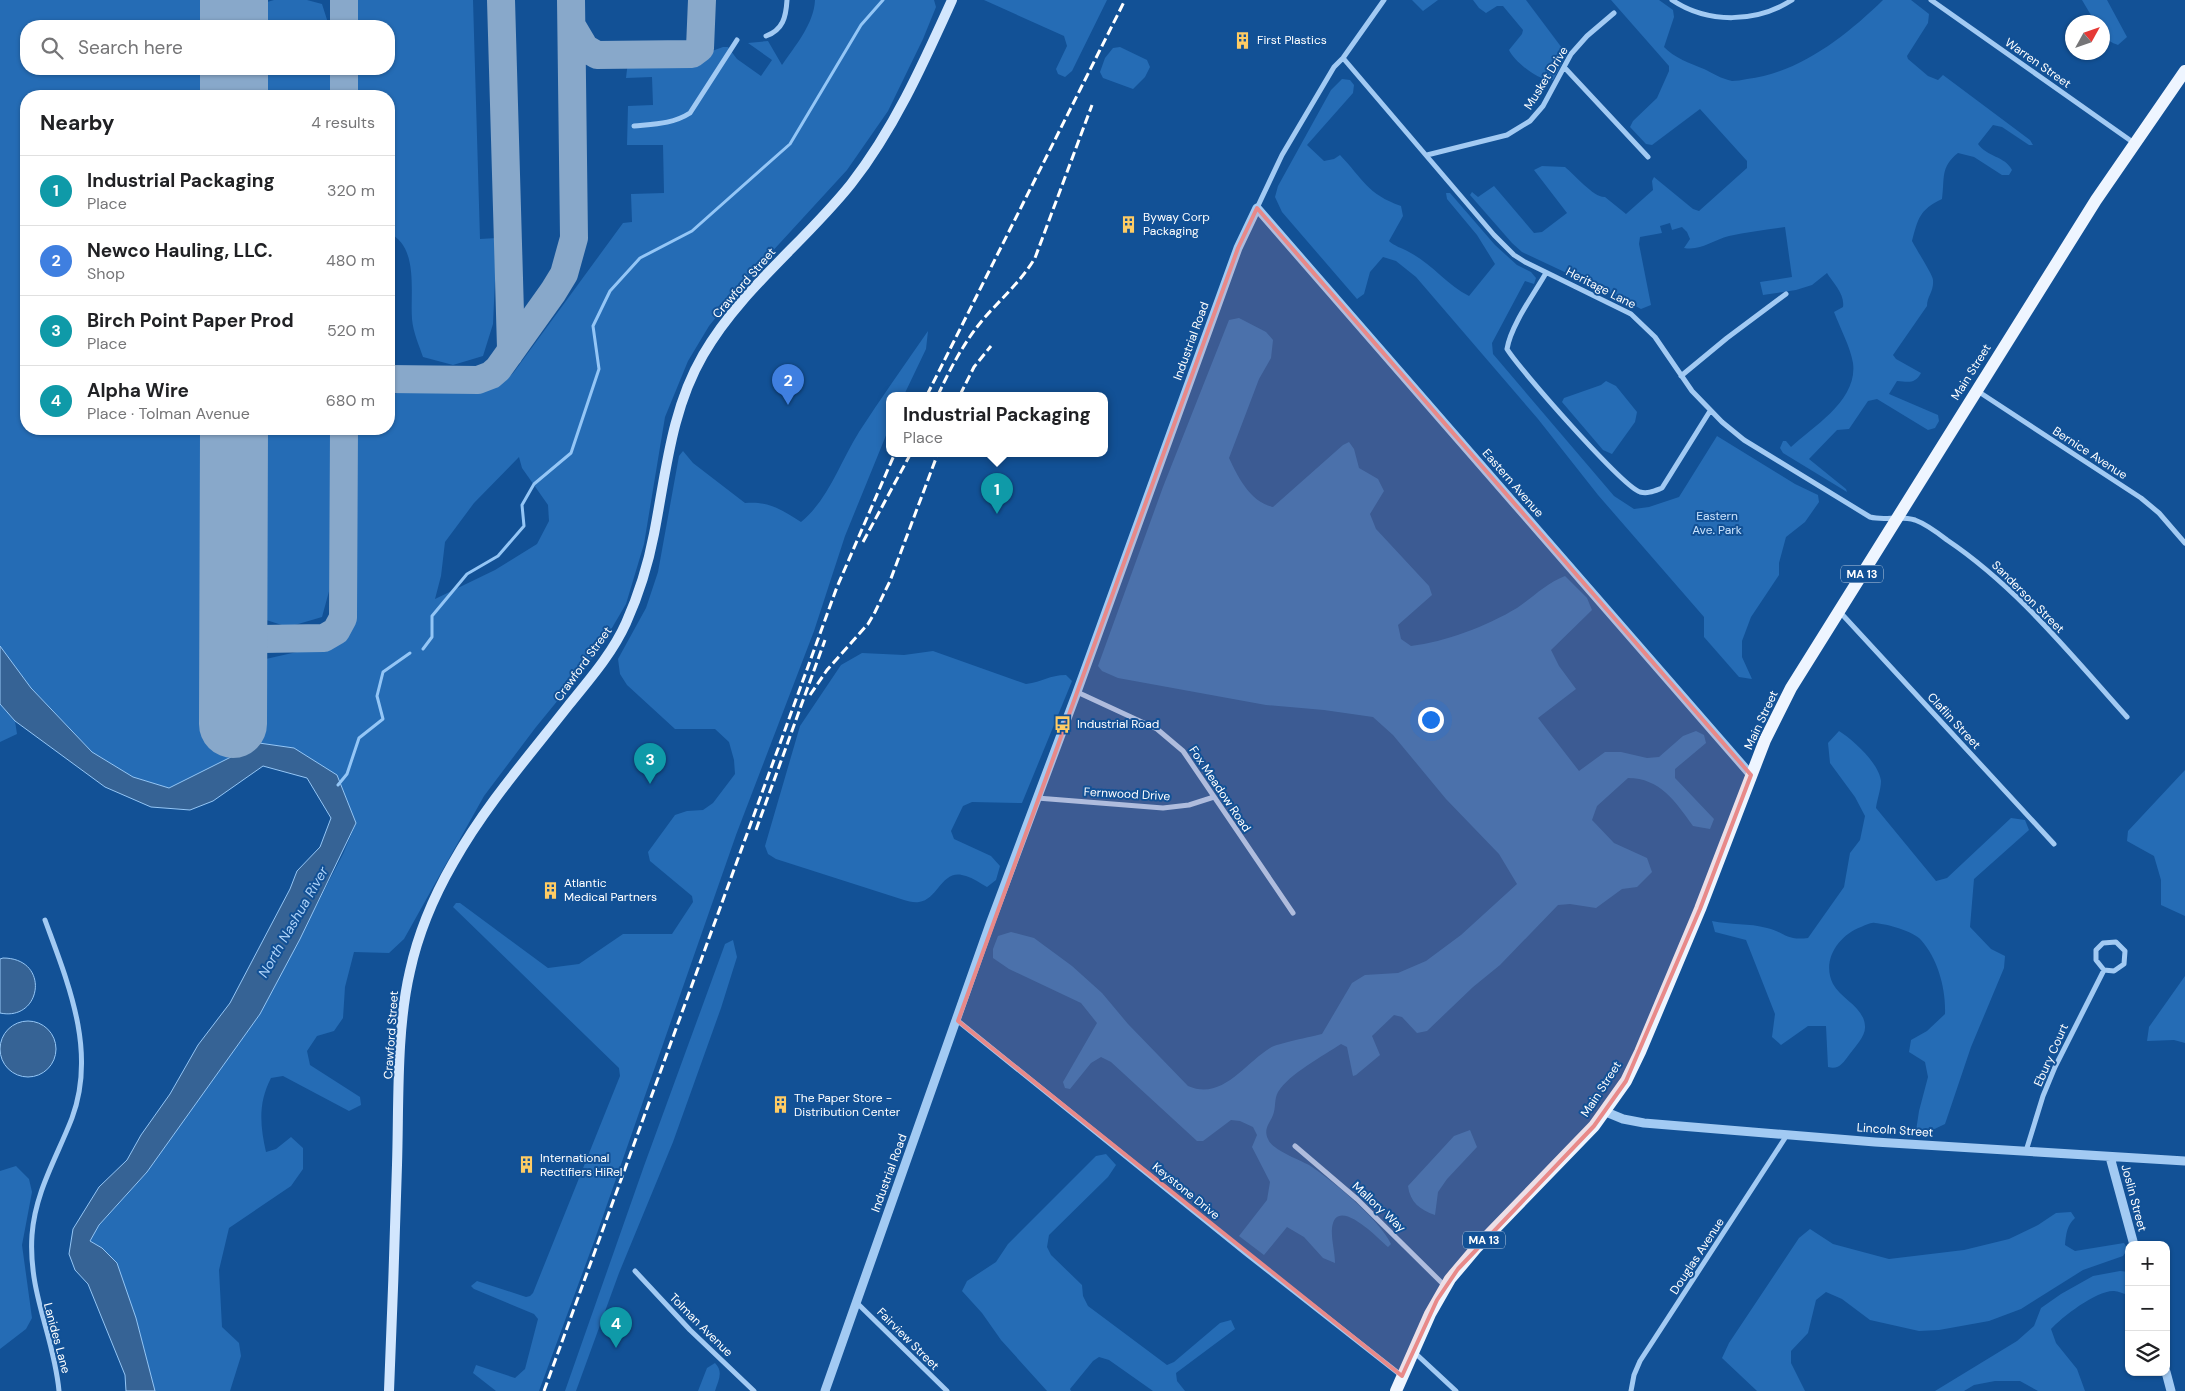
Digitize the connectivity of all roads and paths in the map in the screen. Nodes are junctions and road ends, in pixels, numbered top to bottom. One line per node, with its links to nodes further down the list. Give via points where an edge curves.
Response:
1 (787, 0): 8 (street, via 784,22 776,32)
2 (952, 0): 50 (main road, Crawford Street, via 894,119 868,161 834,204 740,304 703,354 676,419 649,559 620,637 486,810 444,878 430,912 418,943 405,997)
3 (1384, 0): 10 (street, Industrial Road)
4 (1672, 0): 5 (street, via 1704,14 1734,18 1766,13)
5 (1792, 0)
6 (1931, 0): 14 (street, Warren Street)
7 (1614, 13): 11 (street, Musket Drive, via 1587,36)
8 (766, 36)
9 (737, 40): 13 (street, via 690,113 670,122)
10 (1343, 58): 15 (street, Heritage Lane); 17 (street, Industrial Road, via 1334,67 1297,129)
11 (1564, 67): 15 (street, Musket Drive, via 1539,112 1516,131); 16 (street)
12 (2185, 71): 14 (main road, Main Street / MA 13)
13 (634, 126)
14 (2134, 143): 21 (main road, Main Street / MA 13)
15 (1427, 155): 18 (street, Heritage Lane, via 1508,250)
16 (1648, 157)
17 (1256, 208): 26 (street, Industrial Road, via 1238,248); 28 (street, Eastern Avenue)
18 (1546, 273): 20 (street, Heritage Lane, via 1631,314 1655,337); 22 (street, via 1520,318 1507,349 1604,461 1638,492 1650,493 1662,488)
19 (1786, 294): 20 (street)
20 (1681, 376): 22 (street, Heritage Lane)
21 (1976, 390): 23 (main road, Main Street / MA 13); 24 (street, Bernice Avenue, via 2141,498)
22 (1710, 411): 23 (street, Heritage Lane, via 1744,440 1870,517 1882,520)
23 (1897, 517): 25 (main road, Main Street / MA 13); 27 (street, Sanderson Street, via 1916,520 1988,570 2037,618)
24 (2185, 543)
25 (1839, 610): 28 (main road, Main Street / MA 13, via 1784,701); 31 (street, Claflin Street)
26 (1077, 692): 29 (street, Industrial Road); 30 (street, Fox Meadow Road, via 1157,729 1183,751)
27 (2127, 717)
28 (1751, 774): 36 (main road, Main Street / MA 13, via 1700,909 1640,1052)
29 (1037, 798): 30 (street, Fernwood Drive, via 1164,808); 35 (street, Industrial Road)
30 (1214, 798): 32 (street, Fox Meadow Road)
31 (2054, 844)
32 (1293, 913)
33 (45, 920): 49 (street, Lanides Lane, via 79,1026 82,1072 73,1115 39,1196 31,1251 34,1290 58,1373)
34 (2104, 970): 34 (street, via 2114,971 2124,964 2125,951 2116,942 2103,943 2096,950 2096,960); 39 (street, Ebury Court, via 2055,1066)
35 (958, 1021): 45 (street, Industrial Road); 47 (street, Keystone Drive)
36 (1606, 1112): 37 (street, Lincoln Street, via 1637,1123); 44 (main road, Main Street / MA 13)
37 (1787, 1134): 39 (street, Lincoln Street); 56 (street, Douglas Avenue, via 1640,1361)
38 (1296, 1146): 44 (street, Mallory Way, via 1357,1199)
39 (2026, 1151): 40 (street, Lincoln Street)
40 (2110, 1157): 41 (street, Lincoln Street); 42 (street, Joslin Street)
41 (2185, 1161)
42 (2133, 1241)
43 (634, 1271): 51 (street, Tolman Avenue)
44 (1445, 1286): 46 (main road, Main Street / MA 13)
45 (856, 1302): 52 (street, Industrial Road); 53 (street, Fairview Street)
46 (1414, 1352): 47 (main road, Main Street / MA 13); 55 (street)
47 (1402, 1376): 54 (main road, Main Street / MA 13)
48 (2167, 1376): 57 (street)
49 (60, 1391)
50 (389, 1391)
51 (754, 1391)
52 (825, 1391)
53 (947, 1391)
54 (1396, 1391)
55 (1456, 1391)
56 (1631, 1391)
57 (2171, 1391)

